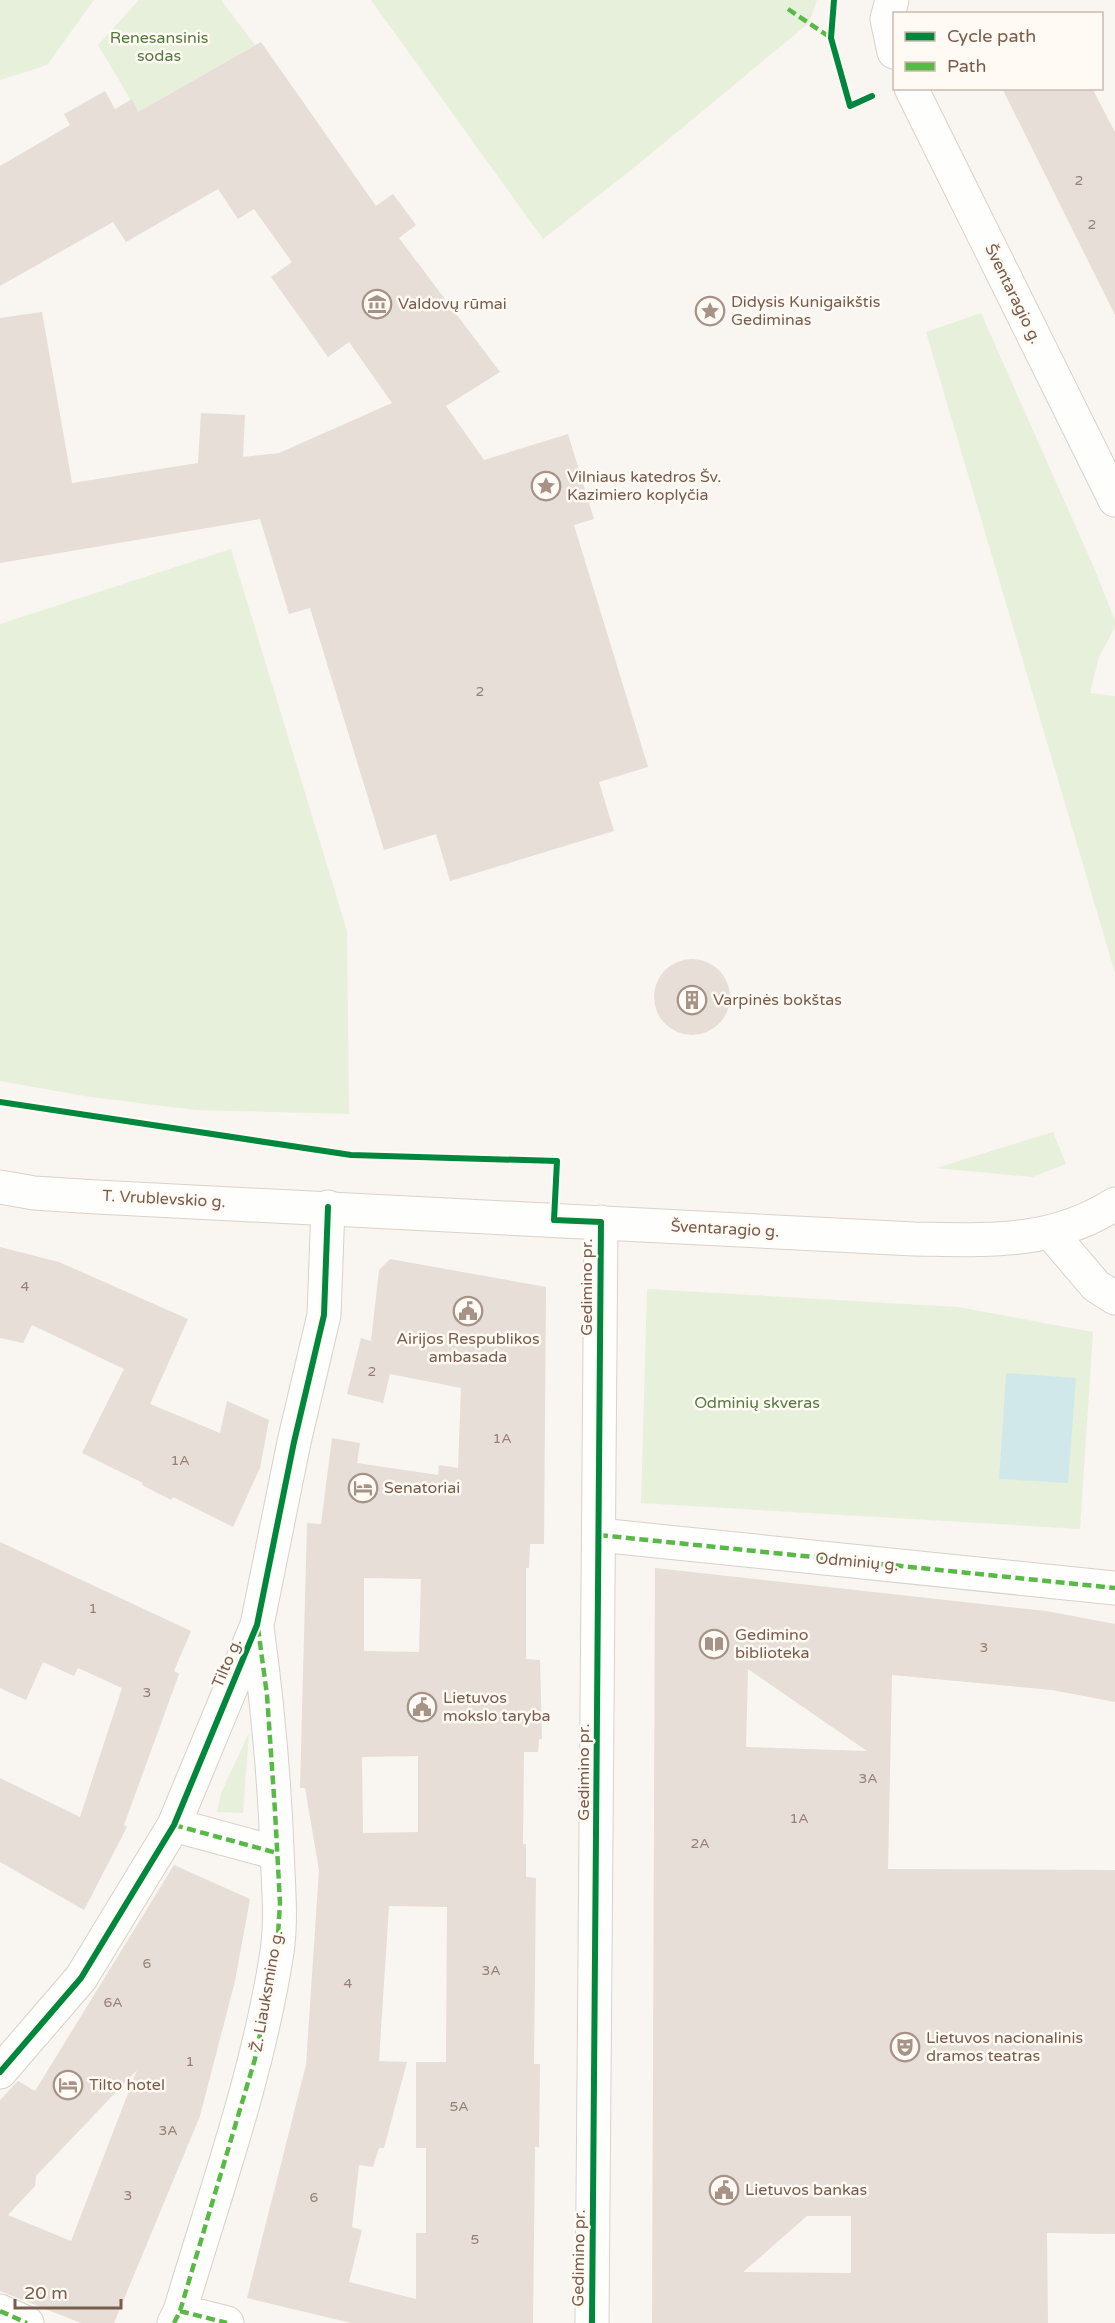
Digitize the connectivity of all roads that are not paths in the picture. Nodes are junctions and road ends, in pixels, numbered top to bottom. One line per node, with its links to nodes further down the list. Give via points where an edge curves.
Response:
1 (892, 1): 2 (main road, via 887,18)
2 (893, 47)
3 (912, 90): 4 (main road, Šventaragio g.)
4 (1115, 500)
5 (0, 1187): 7 (main road, T. Vrublevskio g., via 55,1194)
6 (1115, 1204): 9 (main road, Šventaragio g., via 1092,1218)
7 (328, 1207): 8 (main road, Šventaragio g.); 13 (main road, Tilto g., via 324,1316)
8 (601, 1222): 9 (main road, Šventaragio g., via 914,1239 1003,1240); 11 (main road, Gedimino pr.)
9 (1051, 1233): 10 (main road, via 1096,1286)
10 (1115, 1298)
11 (599, 1535): 12 (main road, Odminių g.); 21 (main road, Gedimino pr.)
12 (1115, 1588)
13 (257, 1625): 14 (main road, Tilto g.); 15 (main road, Ž. Liauksmino g., via 267,1695)
14 (174, 1825): 15 (main road); 16 (main road, Tilto g., via 81,1978)
15 (277, 1853): 18 (main road, Ž. Liauksmino g., via 277,1951 255,2059)
16 (0, 2072)
17 (0, 2311): 19 (main road)
18 (177, 2317): 20 (main road)
19 (27, 2323)
20 (227, 2323)
21 (592, 2323)

